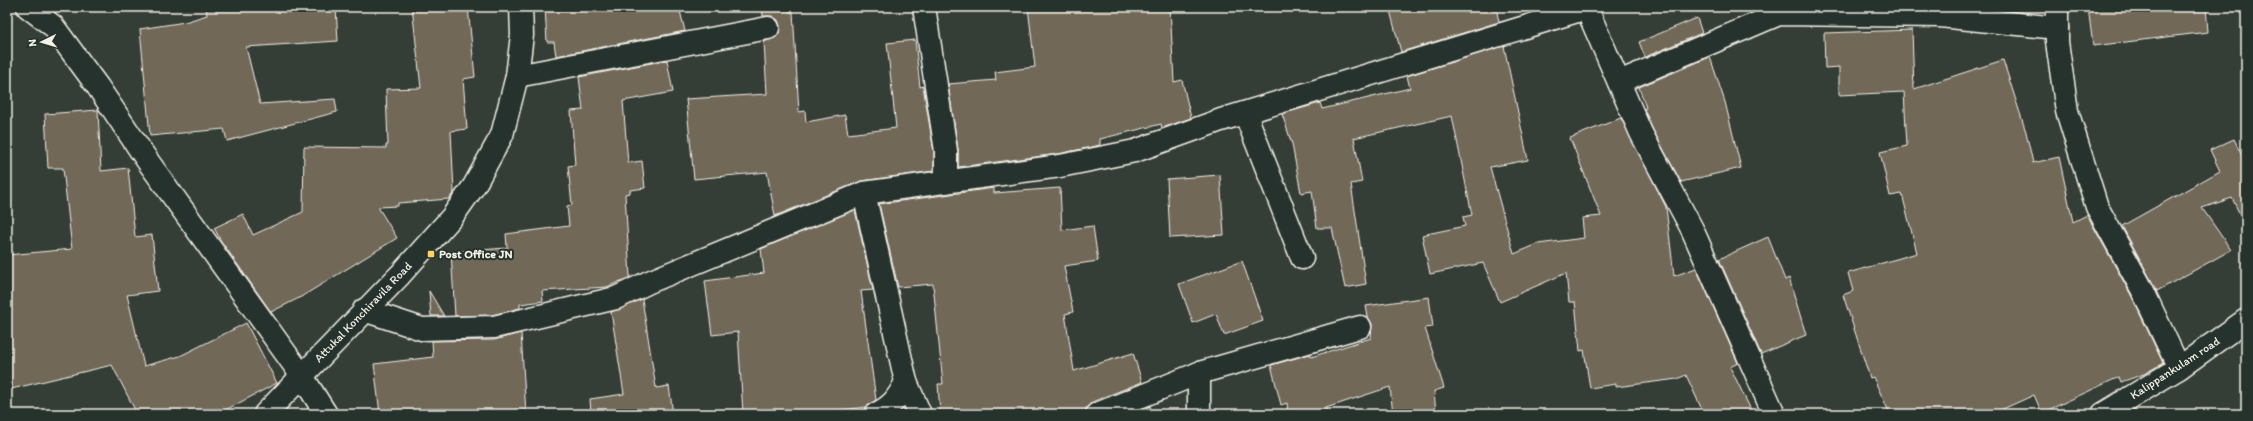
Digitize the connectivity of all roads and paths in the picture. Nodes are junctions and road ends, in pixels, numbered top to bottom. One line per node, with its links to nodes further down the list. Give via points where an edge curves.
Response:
1 (28, 7): 18 (street, via 53,26)
2 (521, 7): 7 (street, Attukal Konchiravila Road, via 522,35)
3 (924, 7): 10 (street, via 946,151)
4 (1586, 7): 8 (street); 9 (street)
5 (2057, 18): 8 (street, via 1780,14); 16 (street, via 2056,42 2068,111 2097,206 2142,289)
6 (768, 28): 7 (street)
7 (517, 76): 13 (street, Attukal Konchiravila Road, via 502,135 474,186 452,217 400,275)
8 (1619, 82): 27 (street, via 1641,133 1692,229)
9 (1245, 113): 10 (street, via 1135,151 1060,166); 12 (street)
10 (946, 182): 11 (street)
11 (864, 193): 13 (street, via 616,298 574,309 494,327 422,329); 19 (street)
12 (1302, 258)
13 (364, 310): 18 (street, Attukal Konchiravila Road)
14 (2246, 320): 16 (street, Kalippankulam road)
15 (1360, 327): 17 (street)
16 (2179, 368): 20 (street, Kalippankulam road)
17 (1199, 373): 25 (street); 26 (street)
18 (302, 376): 21 (street, Attukal Konchiravila Road); 22 (street)
19 (906, 382): 23 (street, via 898,398 888,408); 24 (street)
20 (2105, 413)
21 (265, 414)
22 (326, 414)
23 (876, 414)
24 (920, 414)
25 (1097, 414)
26 (1199, 414)
27 (1774, 414)

